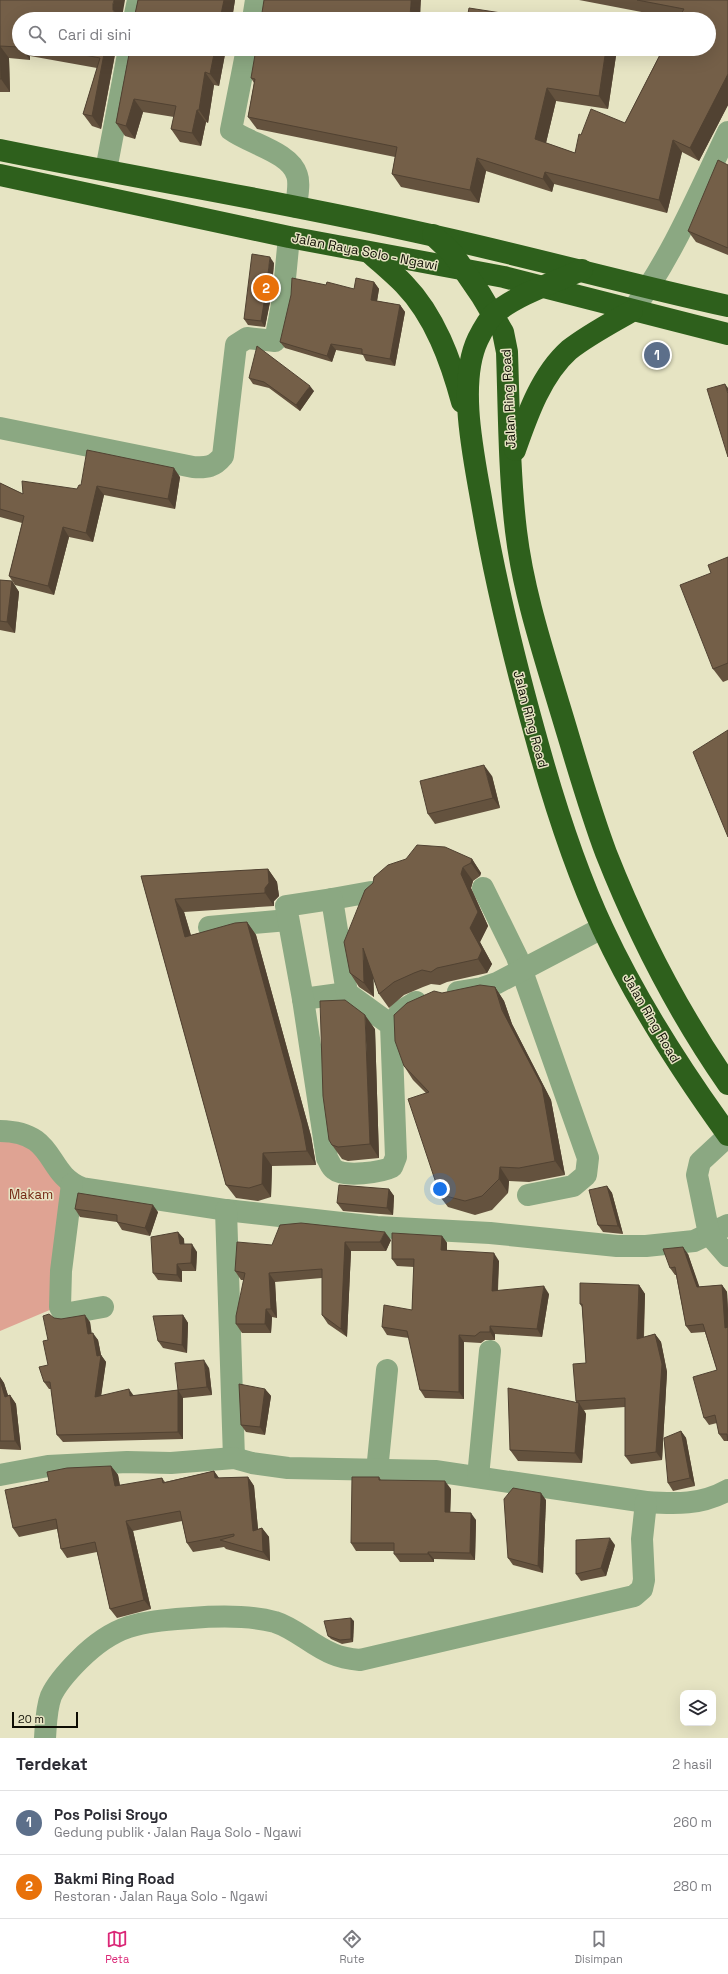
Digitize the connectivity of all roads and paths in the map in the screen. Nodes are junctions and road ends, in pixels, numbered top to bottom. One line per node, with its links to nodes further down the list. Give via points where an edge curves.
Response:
1 (138, 0): 3 (street)
2 (256, 0): 4 (street)
3 (135, 12)
4 (254, 12)
5 (128, 56): 9 (street)
6 (246, 56): 11 (street, via 232,130 289,161 298,176)
7 (728, 132): 18 (street)
8 (0, 150): 9 (highway)
9 (106, 170): 11 (highway)
10 (0, 175): 13 (highway, Jalan Raya Solo - Ngawi)
11 (296, 207): 12 (highway)
12 (433, 235): 15 (highway, via 453,254); 16 (highway)
13 (289, 237): 14 (highway, Jalan Raya Solo - Ngawi); 23 (street, via 284,299 275,341 247,338 236,345 223,456 216,464 206,468 193,467)
14 (369, 253): 15 (highway, Jalan Raya Solo - Ngawi); 24 (highway, via 405,285 426,312 442,343 456,380)
15 (464, 270): 17 (highway, Jalan Raya Solo - Ngawi); 21 (highway)
16 (582, 270): 17 (highway); 18 (highway)
17 (542, 287): 20 (highway, Jalan Raya Solo - Ngawi); 21 (highway)
18 (648, 289): 19 (highway); 20 (street)
19 (728, 306)
20 (632, 311): 22 (highway, Jalan Raya Solo - Ngawi); 25 (highway, via 568,351 548,376 528,413)
21 (493, 315): 24 (highway, Jalan Ring Road, via 479,337 471,359); 25 (highway, Jalan Ring Road, via 503,332 507,352)
22 (728, 334)
23 (0, 428)
24 (471, 436): 30 (highway, Jalan Ring Road, via 489,544 525,697 546,776 573,855)
25 (511, 459): 36 (highway, Jalan Ring Road, via 516,532 524,577 584,788 625,900 665,982)
26 (483, 888): 32 (street)
27 (371, 892): 28 (street)
28 (332, 899): 29 (street, via 286,906); 33 (street)
29 (288, 920): 31 (street); 34 (street)
30 (600, 922): 32 (street); 38 (highway, Jalan Ring Road, via 661,1037)
31 (209, 927)
32 (519, 964): 35 (street, via 497,983 414,1003 402,1010); 40 (street, via 588,1158 586,1175 573,1186)
33 (346, 993): 34 (street); 35 (street)
34 (303, 999): 35 (street, via 327,1158 334,1170 345,1173 382,1172 392,1167 396,1156)
35 (391, 1025)
36 (728, 1084)
37 (0, 1131): 39 (street, via 17,1131 32,1137 44,1147)
38 (728, 1136): 42 (street, via 704,1158 697,1175)
39 (72, 1184): 41 (street, via 82,1188); 44 (street, via 61,1271 60,1307 64,1314)
40 (528, 1195)
41 (226, 1210): 42 (street, via 377,1227 490,1233 617,1246 694,1241); 47 (street)
42 (718, 1230): 43 (street)
43 (728, 1256)
44 (103, 1307)
45 (490, 1351): 50 (street)
46 (387, 1370): 48 (street)
47 (234, 1458): 48 (street, via 288,1468); 49 (street, via 171,1463 127,1462 48,1466)
48 (377, 1471): 50 (street, via 435,1472)
49 (0, 1475)
50 (478, 1477): 52 (street)
51 (728, 1490): 52 (street, via 701,1502)
52 (646, 1502): 53 (street, via 642,1539 644,1580 642,1590 634,1596 360,1660 332,1654 286,1626 258,1620 207,1617 166,1620 123,1628 94,1645 70,1669 51,1696)
53 (45, 1738)

